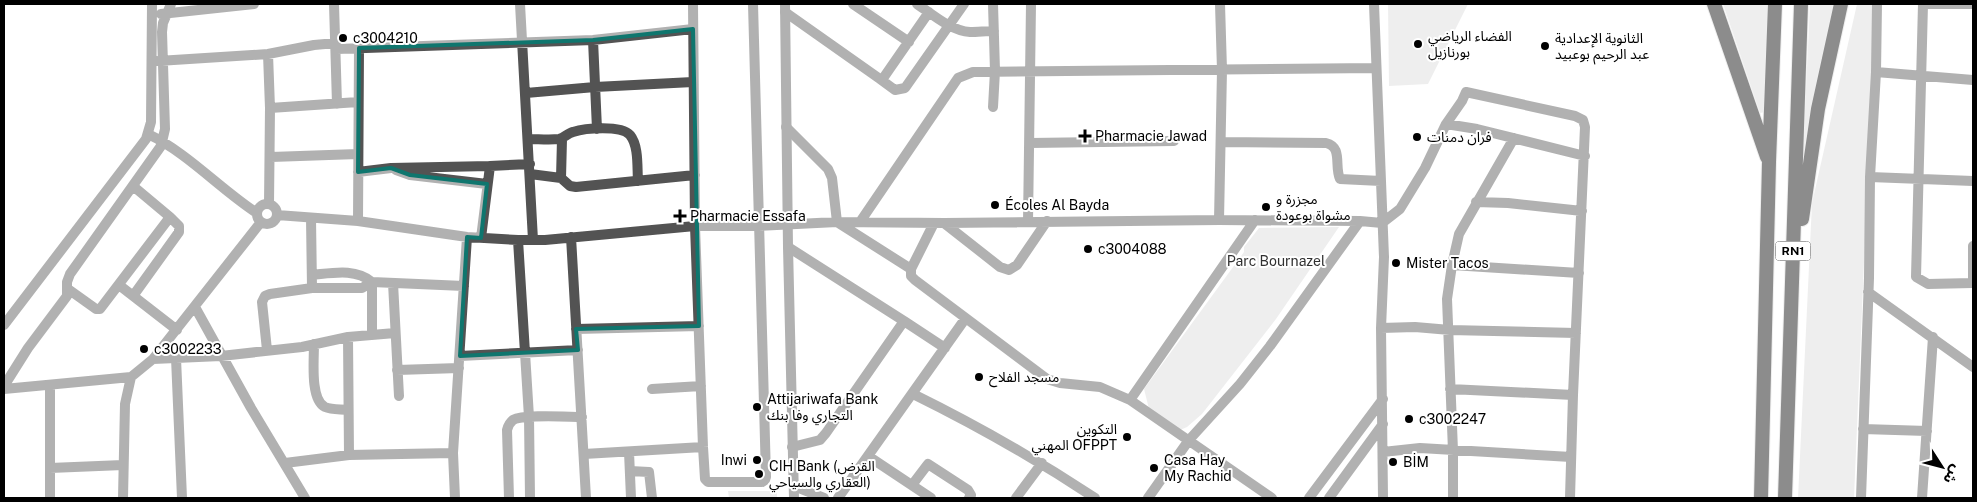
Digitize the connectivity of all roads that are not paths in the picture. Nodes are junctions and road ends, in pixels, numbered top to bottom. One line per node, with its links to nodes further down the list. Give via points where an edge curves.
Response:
1 (171, 4): 24 (street)
2 (254, 4): 24 (street)
3 (334, 4): 31 (street)
4 (520, 4): 30 (street)
5 (693, 4): 26 (street)
6 (753, 4): 97 (street)
7 (853, 4): 29 (street)
8 (917, 4): 23 (street)
9 (964, 4): 25 (street)
10 (993, 4): 27 (street)
11 (1031, 4): 38 (street)
12 (1220, 4): 36 (street)
13 (1374, 4): 35 (street)
14 (1714, 4): 64 (highway)
15 (1775, 4): 64 (highway, RN1)
16 (1801, 4): 112 (highway, RN1)
17 (1841, 4): 112 (highway, via 1818,109)
18 (1878, 4): 39 (street)
19 (1923, 4): 20 (street); 40 (street)
20 (1973, 4)
21 (785, 8): 41 (street); 51 (street)
22 (152, 9): 24 (street); 34 (street)
23 (929, 12): 25 (street); 29 (street)
24 (166, 14): 34 (street)
25 (949, 25): 27 (street, via 969,32); 41 (street, via 905,88 894,90)
26 (693, 29): 28 (street); 43 (street)
27 (994, 31): 37 (street)
28 (593, 40): 30 (street); 44 (street)
29 (909, 42): 41 (street)
30 (523, 44): 32 (street); 45 (street)
31 (336, 46): 32 (street); 33 (street, via 314,45); 47 (street)
32 (359, 48): 46 (street)
33 (268, 54): 34 (street); 49 (street)
34 (157, 61): 53 (street); 57 (street, via 165,129)
35 (1376, 68): 36 (street); 74 (street)
36 (1222, 70): 38 (street); 59 (street)
37 (995, 71): 38 (street); 48 (street); 91 (street, via 973,72 958,78)
38 (1030, 71): 60 (street)
39 (1876, 72): 40 (street); 70 (street)
40 (1920, 75): 42 (street); 72 (street)
41 (880, 79)
42 (1973, 80)
43 (693, 82): 44 (street); 69 (street)
44 (595, 87): 45 (street); 52 (street)
45 (526, 93): 55 (street)
46 (358, 102): 47 (street); 61 (street)
47 (337, 104): 49 (street)
48 (993, 107)
49 (270, 108): 63 (street)
50 (1446, 124): 54 (street); 62 (street, via 1466,92 1576,116 1586,127); 94 (street, via 1400,209)
51 (786, 127): 90 (street, via 828,168); 95 (street)
52 (597, 128): 56 (street, via 574,131); 73 (street, via 623,130 629,135 634,144)
53 (148, 134): 57 (street); 122 (street)
54 (1514, 138): 62 (street); 78 (street)
55 (528, 139): 56 (street); 67 (street)
56 (562, 139): 71 (street)
57 (163, 141): 77 (street); 83 (street)
58 (1174, 141): 60 (street)
59 (1222, 142): 74 (street, via 1326,142 1336,148 1340,179); 85 (street)
60 (1030, 143): 92 (street)
61 (358, 154): 63 (street); 68 (street)
62 (1584, 156): 80 (street)
63 (270, 157): 79 (street)
64 (1769, 162): 204 (highway, RN1)
65 (490, 166): 66 (street); 67 (street); 76 (street)
66 (391, 168): 68 (street); 76 (street, via 410,175)
67 (530, 169): 71 (street); 102 (street)
68 (358, 172): 87 (street)
69 (694, 175): 73 (street); 96 (street)
70 (1870, 177): 72 (street); 117 (street)
71 (561, 178): 73 (street, via 576,187)
72 (1918, 179): 75 (street); 111 (street, via 1916,277 1928,284)
73 (638, 181)
74 (1380, 181): 94 (street)
75 (1973, 181)
76 (487, 184): 100 (street)
77 (133, 186): 82 (street); 116 (street, via 70,274)
78 (1476, 202): 80 (street); 105 (street, via 1459,234)
79 (269, 204): 81 (street); 83 (street, via 261,206)
80 (1582, 211): 107 (street)
81 (277, 215): 83 (street, via 271,223); 84 (street)
82 (170, 217): 113 (street); 118 (street, via 179,226 179,232)
83 (259, 217): 119 (street)
84 (311, 218): 87 (street); 108 (street)
85 (1219, 220): 86 (street); 88 (street)
86 (1255, 220): 89 (street); 155 (street)
87 (358, 221): 98 (street)
88 (1047, 221): 92 (street); 93 (street, via 1017,265 1009,270 1000,267)
89 (1360, 221): 94 (street); 162 (street, via 1270,346)
90 (836, 222): 91 (street); 95 (street); 106 (street)
91 (860, 222): 93 (street)
92 (1028, 222): 93 (street)
93 (939, 223): 106 (street)
94 (1382, 223): 124 (street)
95 (788, 224): 97 (street); 104 (street)
96 (695, 226): 97 (street); 99 (street); 123 (street)
97 (759, 226): 163 (street, via 765,480 706,482)
98 (466, 237): 100 (street); 114 (street)
99 (571, 237): 102 (street); 125 (street)
100 (481, 238): 101 (street)
101 (518, 240): 102 (street); 137 (street)
102 (533, 240)
103 (1973, 246): 111 (street)
104 (788, 247): 121 (street); 164 (street)
105 (1452, 265): 107 (street); 127 (street, via 1447,299)
106 (911, 269): 120 (street, via 914,280)
107 (1579, 273): 129 (street)
108 (312, 275): 109 (street, via 357,274); 115 (street)
109 (372, 282): 110 (street); 115 (street, via 362,288); 130 (street)
110 (393, 283): 114 (street); 128 (street)
111 (1973, 283)
112 (1792, 284): 205 (highway, RN1)
113 (119, 285): 116 (street, via 98,310); 118 (street)
114 (464, 286): 139 (street)
115 (312, 288): 135 (street, via 265,296 262,302)
116 (68, 289): 148 (street, via 63,303 28,348)
117 (1868, 292): 132 (street); 160 (street)
118 (133, 296): 126 (street)
119 (195, 307): 126 (street); 138 (street)
120 (965, 319): 134 (street); 155 (street, via 1047,378 1060,383 1100,387)
121 (904, 321): 134 (street); 164 (street, via 826,434 820,440)
122 (4, 325)
123 (699, 326): 125 (street); 147 (street)
124 (1381, 328): 127 (street); 154 (street)
125 (576, 329): 136 (street)
126 (177, 330): 140 (street)
127 (1450, 330): 129 (street); 150 (street)
128 (396, 333): 130 (street); 144 (street)
129 (1576, 333): 152 (street)
130 (372, 335): 131 (street)
131 (348, 337): 133 (street); 156 (street)
132 (1933, 338): 142 (street); 161 (street)
133 (314, 344): 135 (street); 156 (street, via 318,402 326,408)
134 (945, 348): 151 (street)
135 (267, 350): 138 (street)
136 (578, 350): 137 (street); 157 (street)
137 (526, 353): 139 (street); 158 (street)
138 (221, 356): 141 (street); 173 (street)
139 (460, 356): 143 (street)
140 (154, 358): 141 (street); 145 (street)
141 (176, 358): 182 (street)
142 (1973, 367)
143 (459, 368): 144 (street); 168 (street)
144 (397, 370): 153 (street)
145 (131, 378): 146 (street); 175 (street, via 125,404)
146 (50, 385): 148 (street); 176 (street)
147 (701, 386): 149 (street); 163 (street)
148 (4, 388)
149 (652, 389)
150 (1450, 389): 152 (street); 165 (street)
151 (913, 394): 171 (street); 174 (street)
152 (1572, 395): 172 (street)
153 (399, 396)
154 (1383, 398): 159 (street); 199 (street)
155 (1130, 400): 162 (street)
156 (348, 410): 170 (street)
157 (582, 416): 158 (street); 169 (street)
158 (529, 417): 185 (street, via 515,419 508,425); 186 (street)
159 (1383, 424): 167 (street); 200 (street)
160 (1863, 429): 161 (street); 206 (street)
161 (1927, 431): 207 (street)
162 (1189, 440): 197 (street); 198 (street)
163 (703, 447): 166 (street)
164 (792, 447): 179 (street)
165 (1453, 451): 167 (street, via 1420,448); 172 (street); 202 (street)
166 (629, 452): 169 (street); 177 (street)
167 (1383, 452): 201 (street)
168 (453, 453): 170 (street); 184 (street)
169 (584, 454): 187 (street)
170 (349, 455): 173 (street)
171 (868, 456): 178 (street); 192 (street)
172 (1571, 457): 203 (street)
173 (285, 463): 183 (street)
174 (1042, 463): 195 (street); 196 (street)
175 (123, 465): 176 (street); 181 (street)
176 (50, 468): 180 (street)
177 (630, 471): 188 (street); 189 (street, via 649,472)
178 (912, 485): 193 (street); 194 (street, via 928,464 968,490)
179 (794, 486): 190 (street); 191 (street)
180 (50, 498)
181 (123, 498)
182 (182, 498)
183 (305, 498)
184 (456, 498)
185 (508, 498)
186 (530, 498)
187 (586, 498)
188 (631, 498)
189 (652, 498)
190 (794, 498)
191 (824, 498)
192 (838, 498)
193 (931, 498)
194 (969, 498)
195 (1016, 498)
196 (1095, 498)
197 (1148, 498)
198 (1272, 498)
199 (1309, 498)
200 (1329, 498)
201 (1383, 498)
202 (1453, 498)
203 (1570, 498)
204 (1761, 498)
205 (1785, 498)
206 (1861, 498)
207 (1922, 498)

